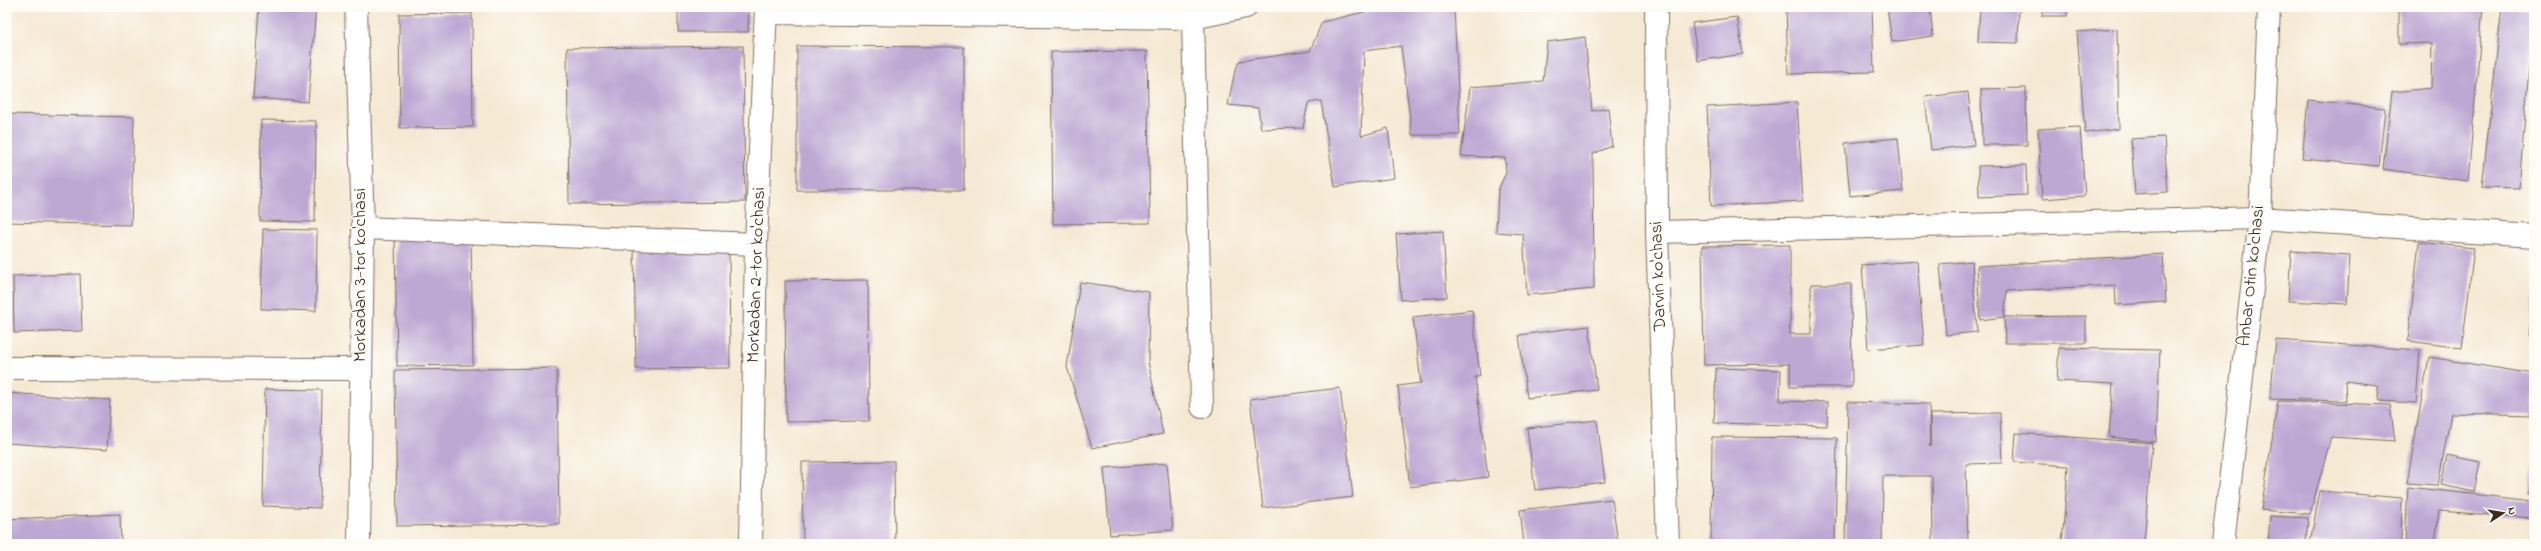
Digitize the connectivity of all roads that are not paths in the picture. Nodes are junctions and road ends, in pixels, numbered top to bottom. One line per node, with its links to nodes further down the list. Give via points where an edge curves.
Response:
1 (356, 7): 8 (street, Morkadan 3-tor ko'chasi)
2 (1246, 7): 6 (street)
3 (1656, 7): 9 (street, Darvin ko'chasi)
4 (2269, 7): 7 (street, Anbar Otin ko'chasi)
5 (766, 10): 6 (street); 11 (street, Morkadan 2-tor ko'chasi)
6 (1194, 12): 14 (street)
7 (2260, 218): 9 (street); 10 (street); 18 (street, Anbar Otin ko'chasi)
8 (363, 228): 11 (street); 13 (street, Morkadan 3-tor ko'chasi)
9 (1657, 232): 17 (street, Darvin ko'chasi)
10 (2534, 236)
11 (756, 244): 16 (street, Morkadan 2-tor ko'chasi)
12 (7, 368): 13 (street)
13 (360, 369): 15 (street, Morkadan 3-tor ko'chasi)
14 (1202, 407)
15 (359, 544)
16 (751, 544)
17 (1668, 544)
18 (2223, 544)

